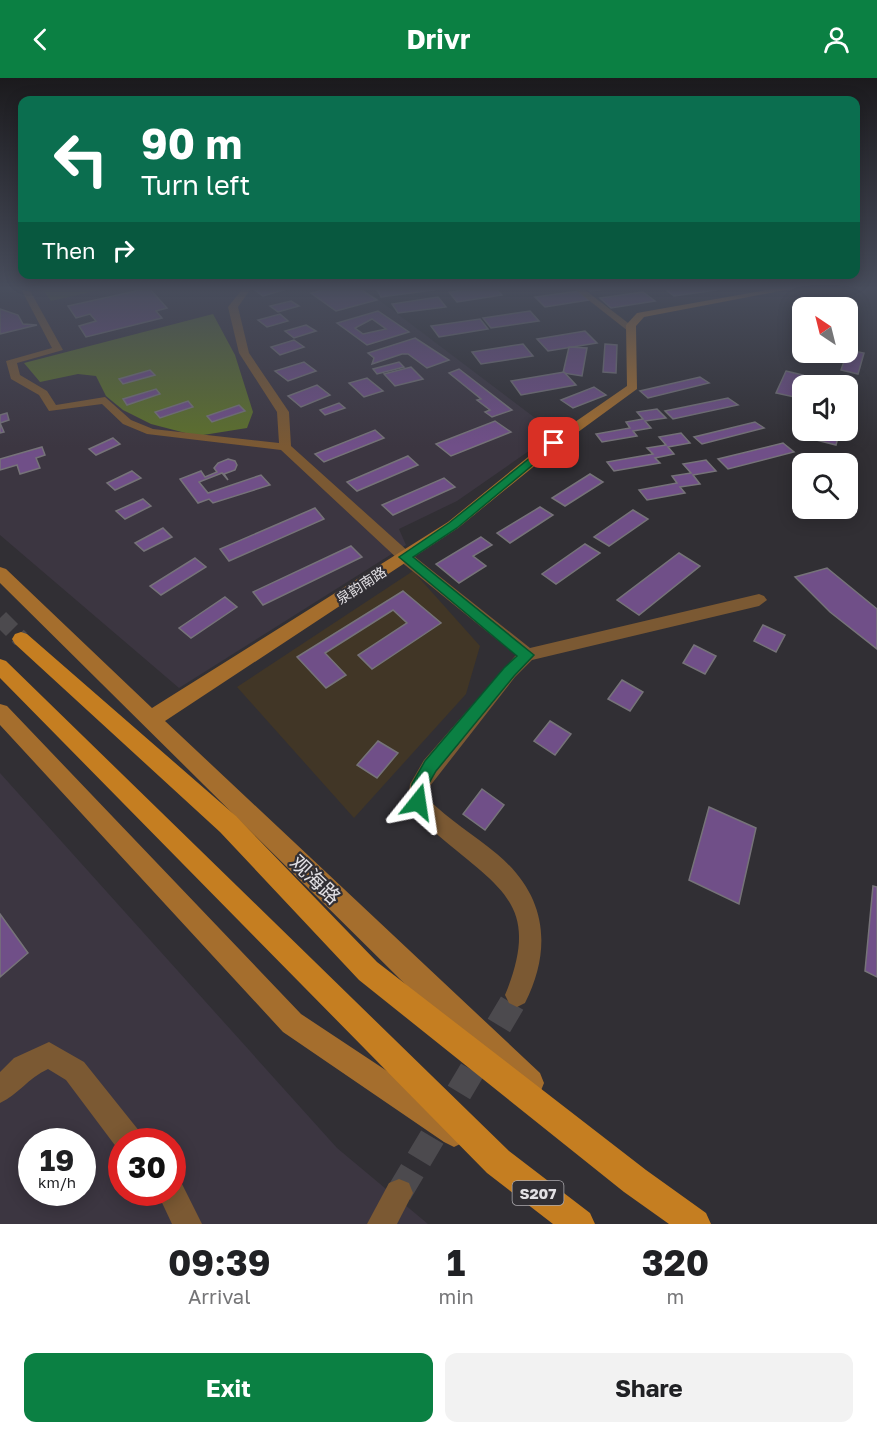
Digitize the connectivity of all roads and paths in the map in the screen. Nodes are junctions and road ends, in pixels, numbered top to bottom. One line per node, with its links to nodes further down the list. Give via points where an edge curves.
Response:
1 (53, 340): 4 (street, via 58,350 11,361 15,377 44,393 53,409 105,400 127,422 151,432)
2 (241, 340): 4 (street, via 244,353 283,412)
3 (631, 340): 5 (street, 泉韵南路, via 633,387 554,443 453,525)
4 (285, 447): 5 (street)
5 (405, 557): 9 (street); 12 (street, 泉韵南路)
6 (6, 586): 12 (street, 观海路)
7 (759, 600): 9 (street)
8 (21, 639): 17 (main road, 观海路, via 228,824 368,971)
9 (527, 655): 13 (street, via 431,766 420,784 418,802 521,893 531,918 531,948 528,975)
10 (0, 666): 16 (main road)
11 (0, 712): 16 (street, S207, via 292,1023)
12 (152, 719): 17 (street, 观海路, via 415,976)
13 (517, 995)
14 (0, 1090): 15 (street, via 22,1067 49,1055 75,1071)
15 (119, 1128)
16 (498, 1162): 22 (main road, S207)
17 (635, 1181): 23 (main road, 观海路)
18 (399, 1193): 21 (street)
19 (178, 1206): 20 (street)
20 (188, 1224)
21 (381, 1224)
22 (579, 1224)
23 (694, 1224)

